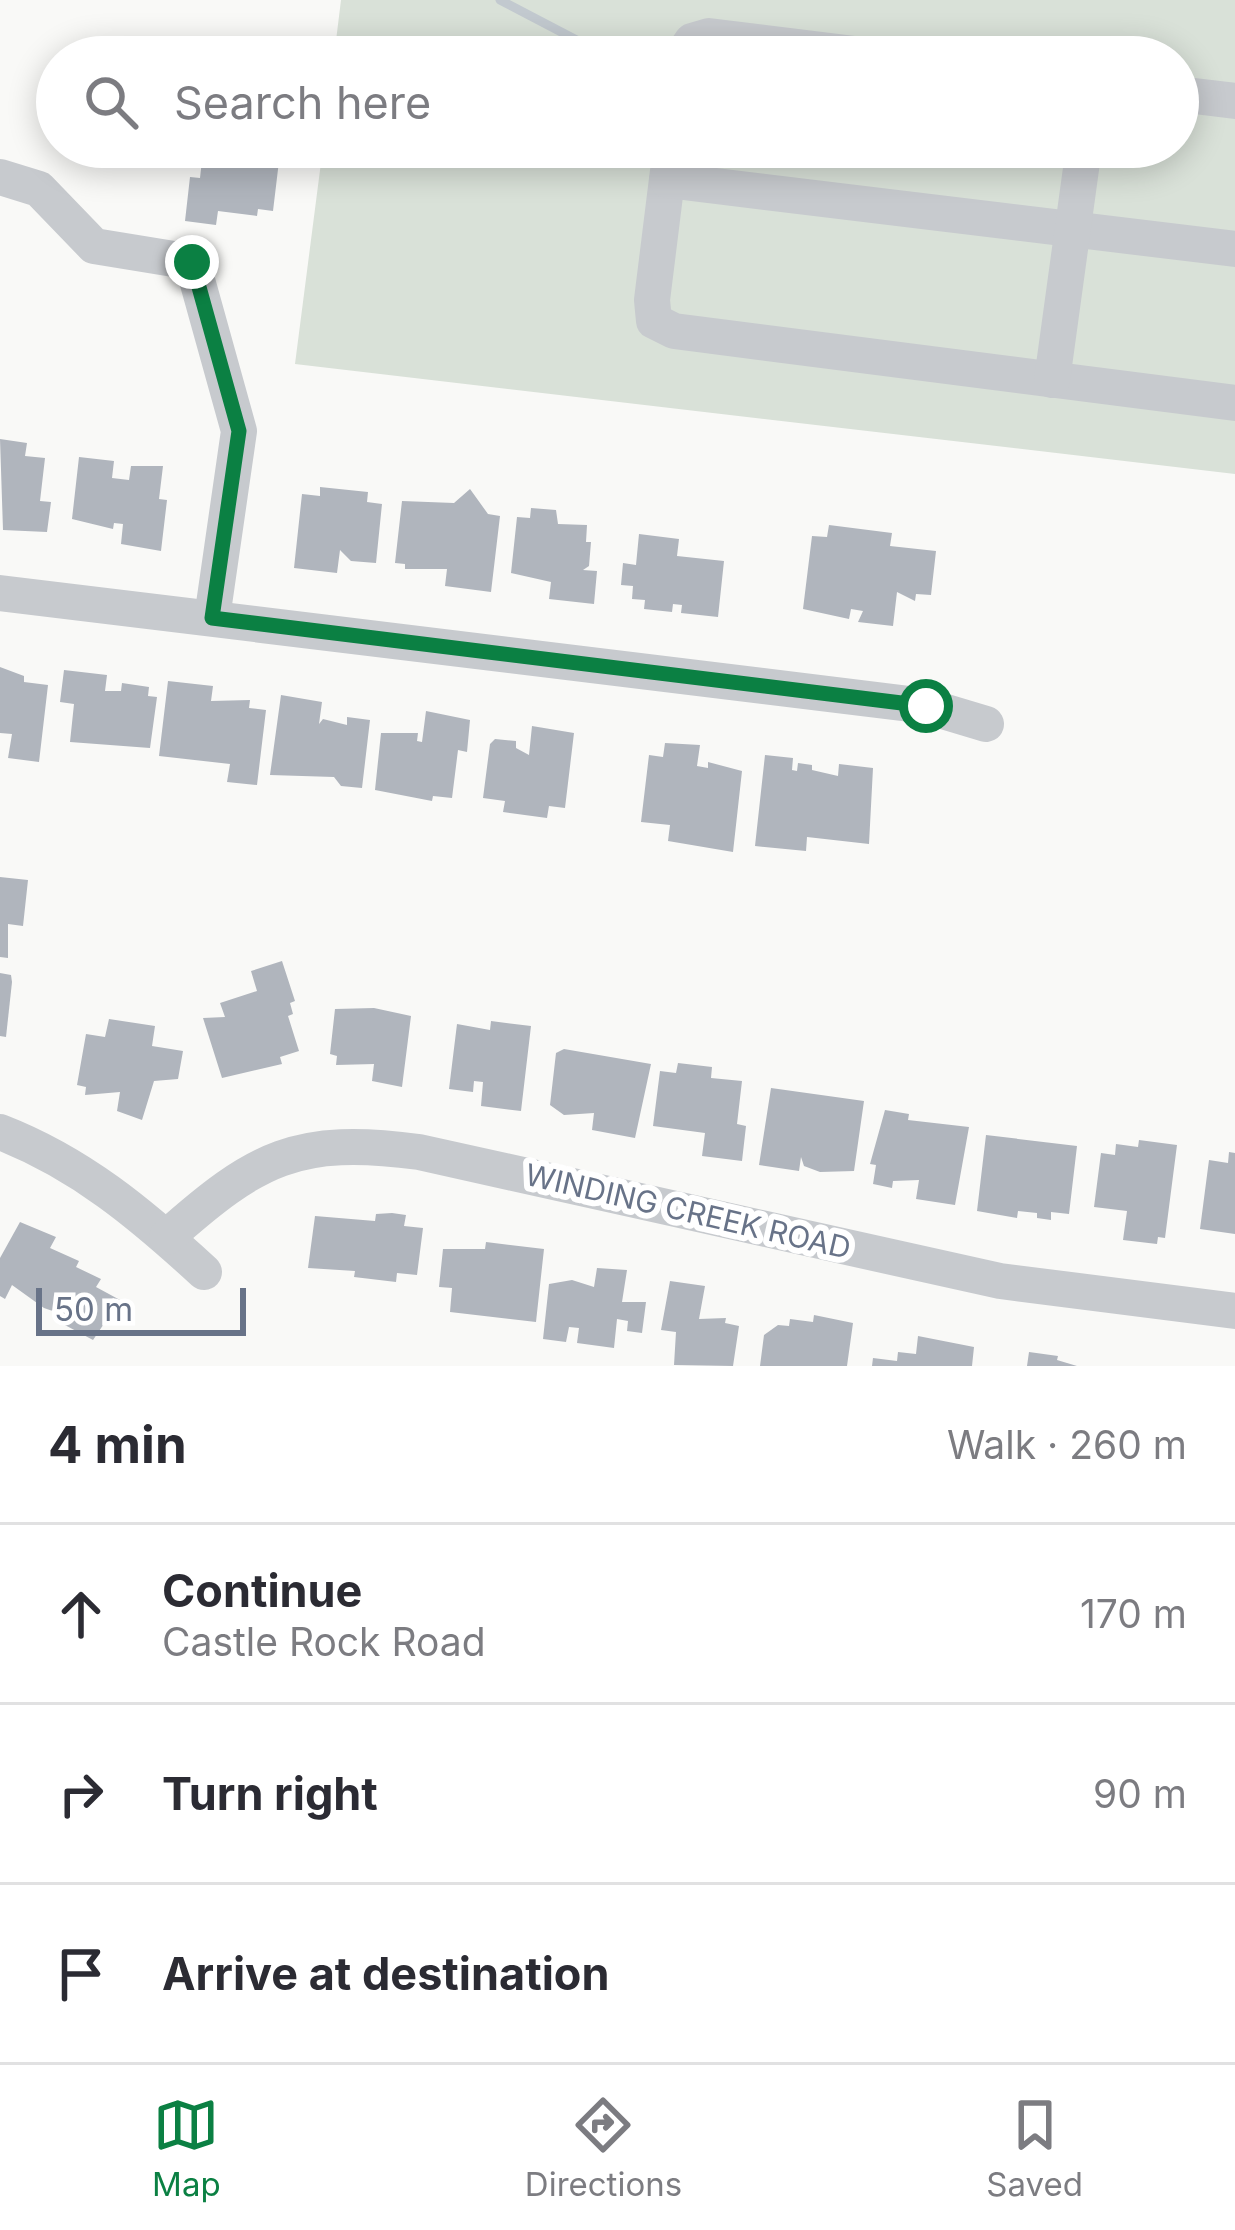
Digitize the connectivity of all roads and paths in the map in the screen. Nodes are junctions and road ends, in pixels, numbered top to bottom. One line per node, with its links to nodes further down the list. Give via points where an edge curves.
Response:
1 (1199, 97): 2 (street)
2 (1235, 101)
3 (669, 168): 9 (street, via 654,321 674,331)
4 (700, 168): 7 (street)
5 (1081, 168): 7 (street)
6 (0, 177): 12 (street, via 39,189 94,246 192,262 239,431)
7 (1073, 229): 8 (street); 9 (street)
8 (1235, 249)
9 (1052, 380): 10 (street)
10 (1235, 403)
11 (0, 593): 12 (street)
12 (212, 618): 13 (street, via 926,706)
13 (986, 724)
14 (0, 1132): 15 (street, via 55,1154)
15 (167, 1238): 16 (street); 17 (street, WINDING CREEK ROAD, via 273,1157 347,1143 419,1152 1000,1281)
16 (204, 1272)
17 (1235, 1311)

